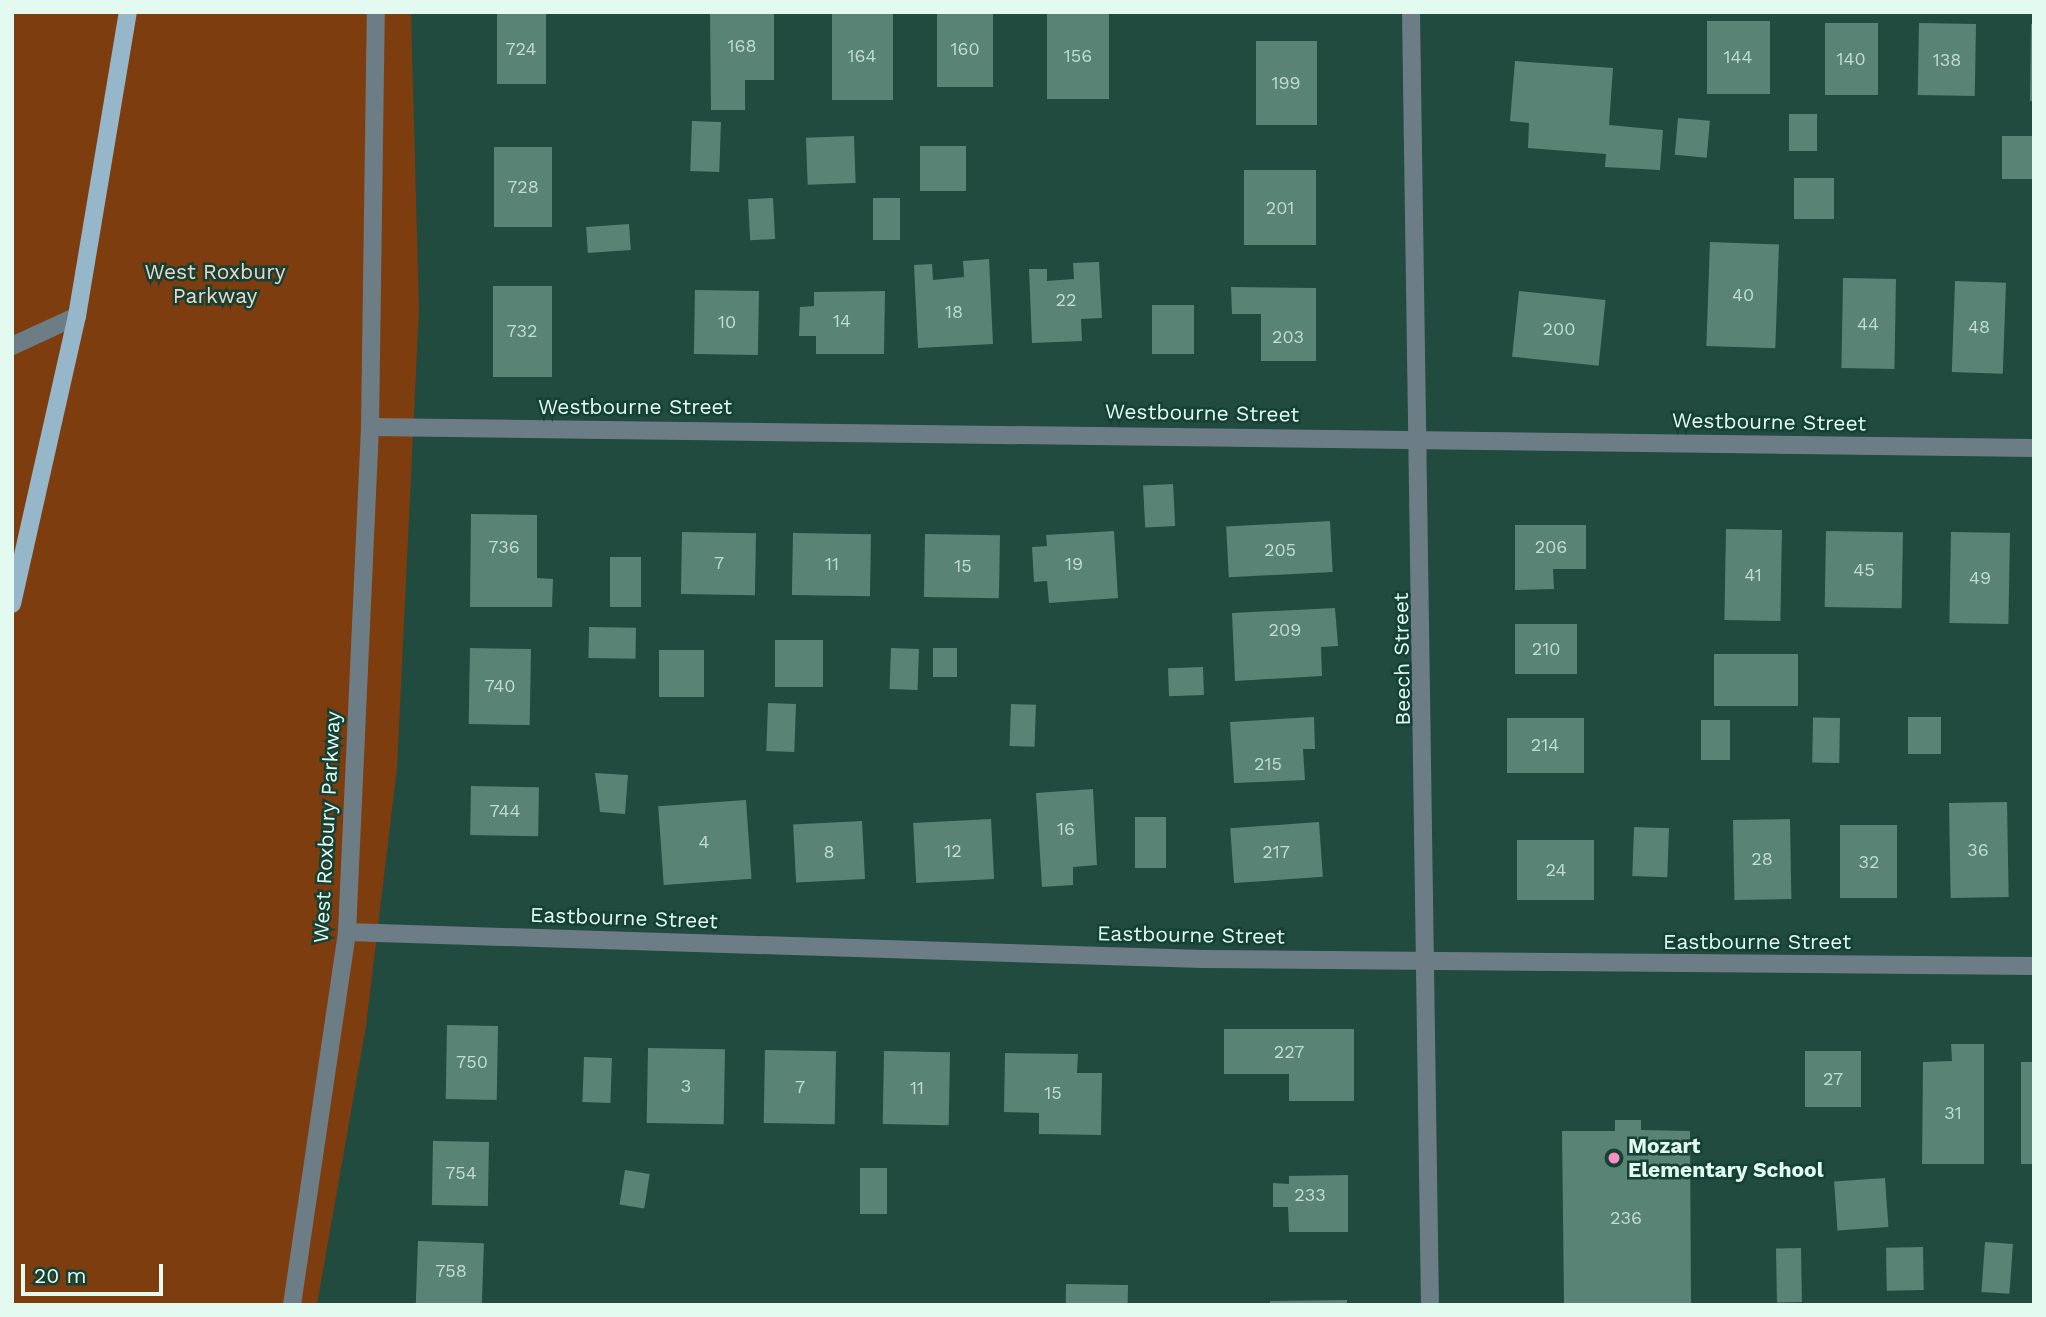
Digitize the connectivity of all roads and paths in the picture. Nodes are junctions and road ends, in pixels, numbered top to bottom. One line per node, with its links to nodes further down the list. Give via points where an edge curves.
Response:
1 (128, 12): 4 (main road)
2 (376, 12): 6 (street, West Roxbury Parkway)
3 (1411, 12): 7 (street, Beech Street)
4 (77, 316): 5 (street); 9 (main road)
5 (12, 346)
6 (370, 428): 7 (street, Westbourne Street); 10 (street, West Roxbury Parkway)
7 (1422, 439): 8 (street, Westbourne Street); 11 (street, Beech Street)
8 (2034, 448)
9 (12, 604)
10 (347, 932): 11 (street, Eastbourne Street); 13 (street, West Roxbury Parkway)
11 (1430, 963): 12 (street, Eastbourne Street); 14 (street, Beech Street)
12 (2034, 966)
13 (292, 1305)
14 (1430, 1305)

